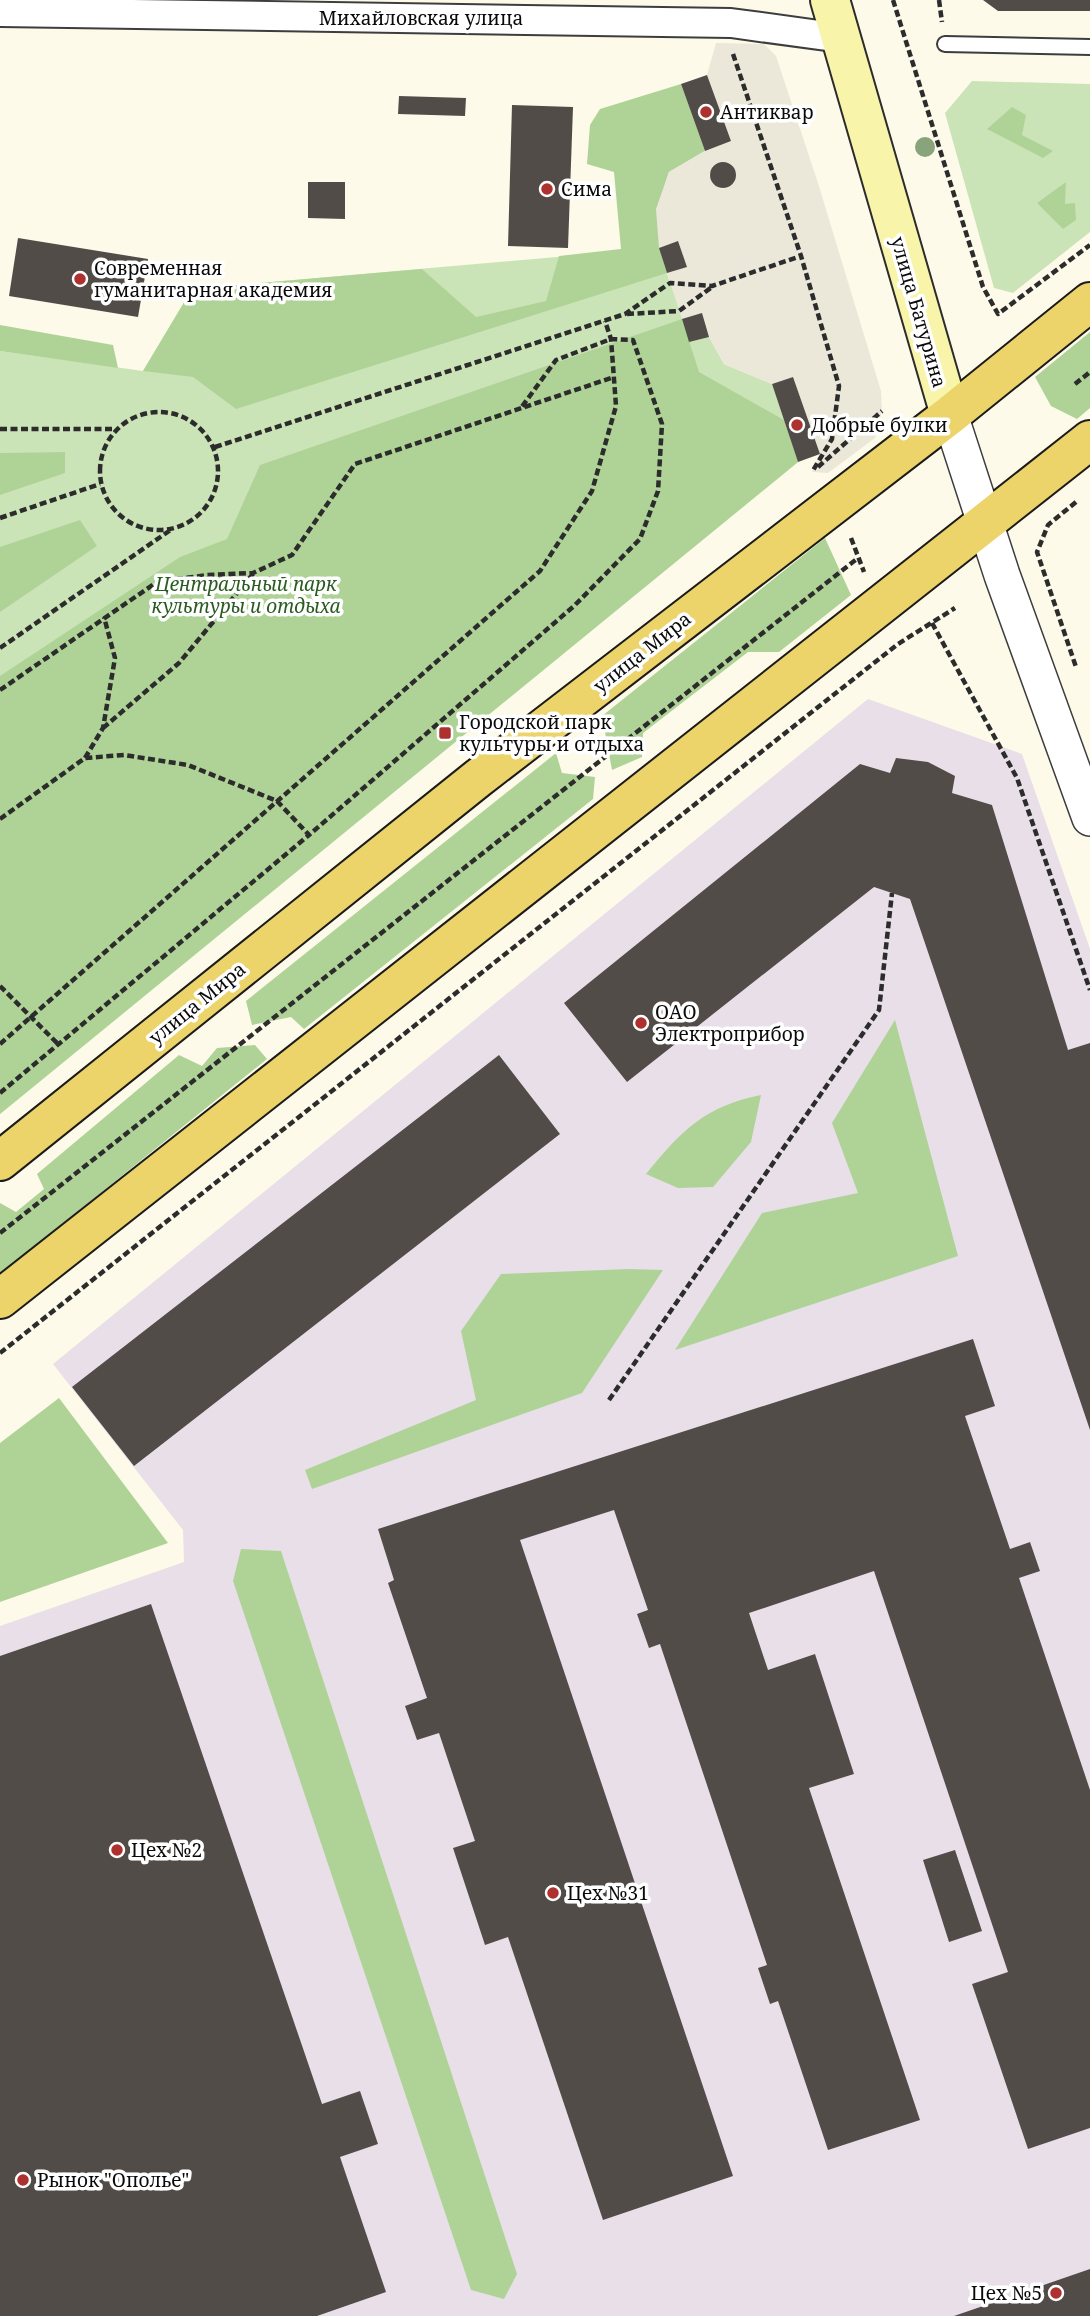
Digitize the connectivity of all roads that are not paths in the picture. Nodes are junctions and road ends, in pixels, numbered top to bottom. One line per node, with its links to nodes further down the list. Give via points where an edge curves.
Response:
1 (830, 0): 3 (main road, улица Батурина)
2 (0, 12): 3 (street, Михайловская улица, via 732,23)
3 (841, 38): 7 (main road, улица Батурина)
4 (945, 44): 5 (lane)
5 (1090, 47)
6 (1090, 302): 7 (main road, улица Мира)
7 (950, 415): 9 (street, улица Батурина); 11 (main road, улица Мира, via 477,779)
8 (1090, 440): 9 (main road)
9 (985, 524): 10 (street, улица Батурина); 12 (main road)
10 (1090, 818)
11 (0, 1161)
12 (0, 1299)

